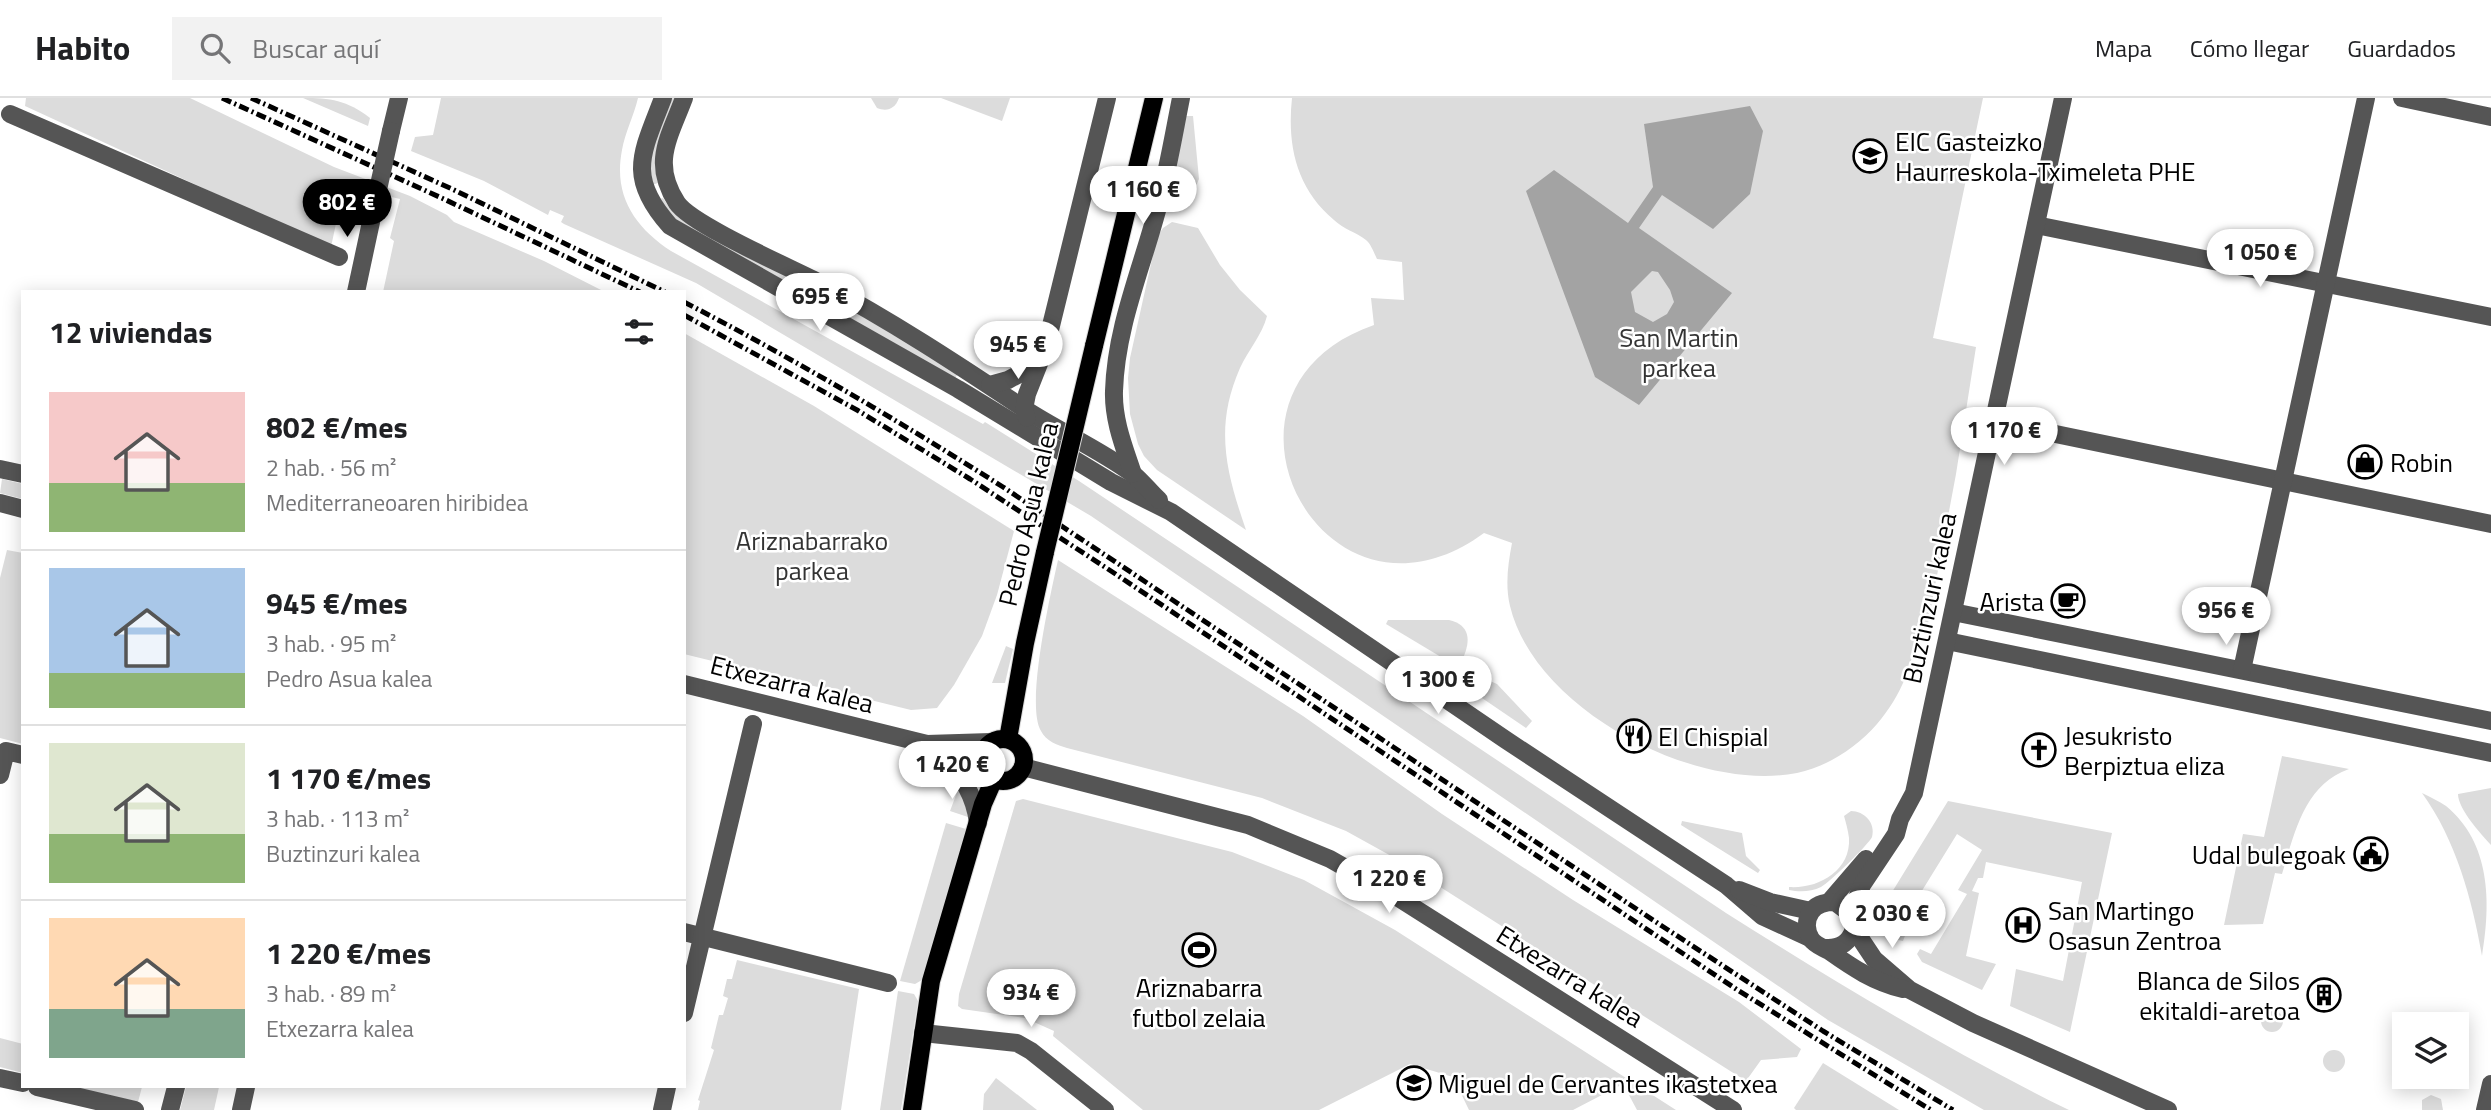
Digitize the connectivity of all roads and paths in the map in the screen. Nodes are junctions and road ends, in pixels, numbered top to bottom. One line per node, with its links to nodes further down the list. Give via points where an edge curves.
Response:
1 (399, 98): 15 (street, bridge)
2 (663, 98): 21 (street, via 643,149 642,174 647,196 670,226)
3 (684, 98): 18 (street, via 662,168 679,206 822,284)
4 (1107, 98): 17 (street, Pedro Asua kalea)
5 (1154, 98): 36 (main road, Pedro Asua kalea, bridge)
6 (1181, 98): 24 (street, via 1159,204 1121,330 1117,358 1116,414)
7 (2063, 98): 12 (street, Buztinzuri kalea)
8 (2366, 98): 14 (street)
9 (2402, 98): 11 (street)
10 (10, 114): 13 (street)
11 (2491, 117)
12 (2036, 225): 14 (street); 30 (street, Buztinzuri kalea)
13 (339, 257)
14 (2326, 283): 16 (street); 25 (street)
15 (356, 290)
16 (2491, 317)
17 (1038, 364): 18 (street); 19 (street, Pedro Asua kalea)
18 (990, 385): 19 (street)
19 (1024, 409): 21 (street, Pedro Asua kalea); 24 (street)
20 (2022, 427): 25 (street)
21 (1030, 432): 28 (street, via 1111,482)
22 (0, 469): 23 (street)
23 (21, 474)
24 (1133, 474): 28 (street)
25 (2285, 481): 29 (street); 32 (street)
26 (0, 503): 27 (street)
27 (21, 508)
28 (1171, 512): 45 (street)
29 (2491, 524)
30 (1953, 612): 31 (street, Buztinzuri kalea); 32 (street)
31 (1947, 641): 38 (street); 43 (street, Buztinzuri kalea, via 1914,793)
32 (2242, 670): 34 (street)
33 (686, 685): 37 (street, Etxezarra kalea)
34 (2491, 722)
35 (752, 724): 49 (street)
36 (999, 741): 37 (street, Etxezarra kalea); 40 (main road, via 1020,747); 42 (main road, via 981,758)
37 (933, 749): 42 (street, Etxezarra kalea); 44 (street, via 965,781)
38 (2491, 753)
39 (21, 755): 41 (street, via 6,751)
40 (1023, 767): 42 (main road, via 1008,781); 69 (street, Etxezarra kalea, via 1248,825 1319,854 1397,897)
41 (0, 775)
42 (989, 775): 44 (main road)
43 (1900, 819): 46 (street); 48 (street, Buztinzuri kalea, via 1896,834 1862,885)
44 (978, 823): 55 (main road, via 931,981)
45 (1726, 885): 47 (street); 50 (street, via 1762,916)
46 (1829, 902): 47 (street); 48 (street, via 1841,905)
47 (1811, 911): 50 (street)
48 (1852, 921): 51 (street, via 1844,945); 53 (street, via 1874,960)
49 (693, 935): 52 (street); 54 (street)
50 (1810, 937): 51 (street)
51 (1825, 948): 53 (street, via 1864,976)
52 (888, 983)
53 (1910, 990): 70 (street)
54 (686, 996)
55 (923, 1032): 67 (main road); 68 (street, via 1017,1044)
56 (0, 1078): 57 (street)
57 (21, 1083)
58 (2491, 1084): 71 (street)
59 (41, 1088): 63 (street)
60 (176, 1088): 64 (street)
61 (246, 1088): 65 (street)
62 (667, 1088): 66 (street)
63 (135, 1110)
64 (170, 1110)
65 (241, 1110)
66 (662, 1110)
67 (912, 1110)
68 (1105, 1110)
69 (1733, 1110)
70 (2168, 1110)
71 (2485, 1110)

